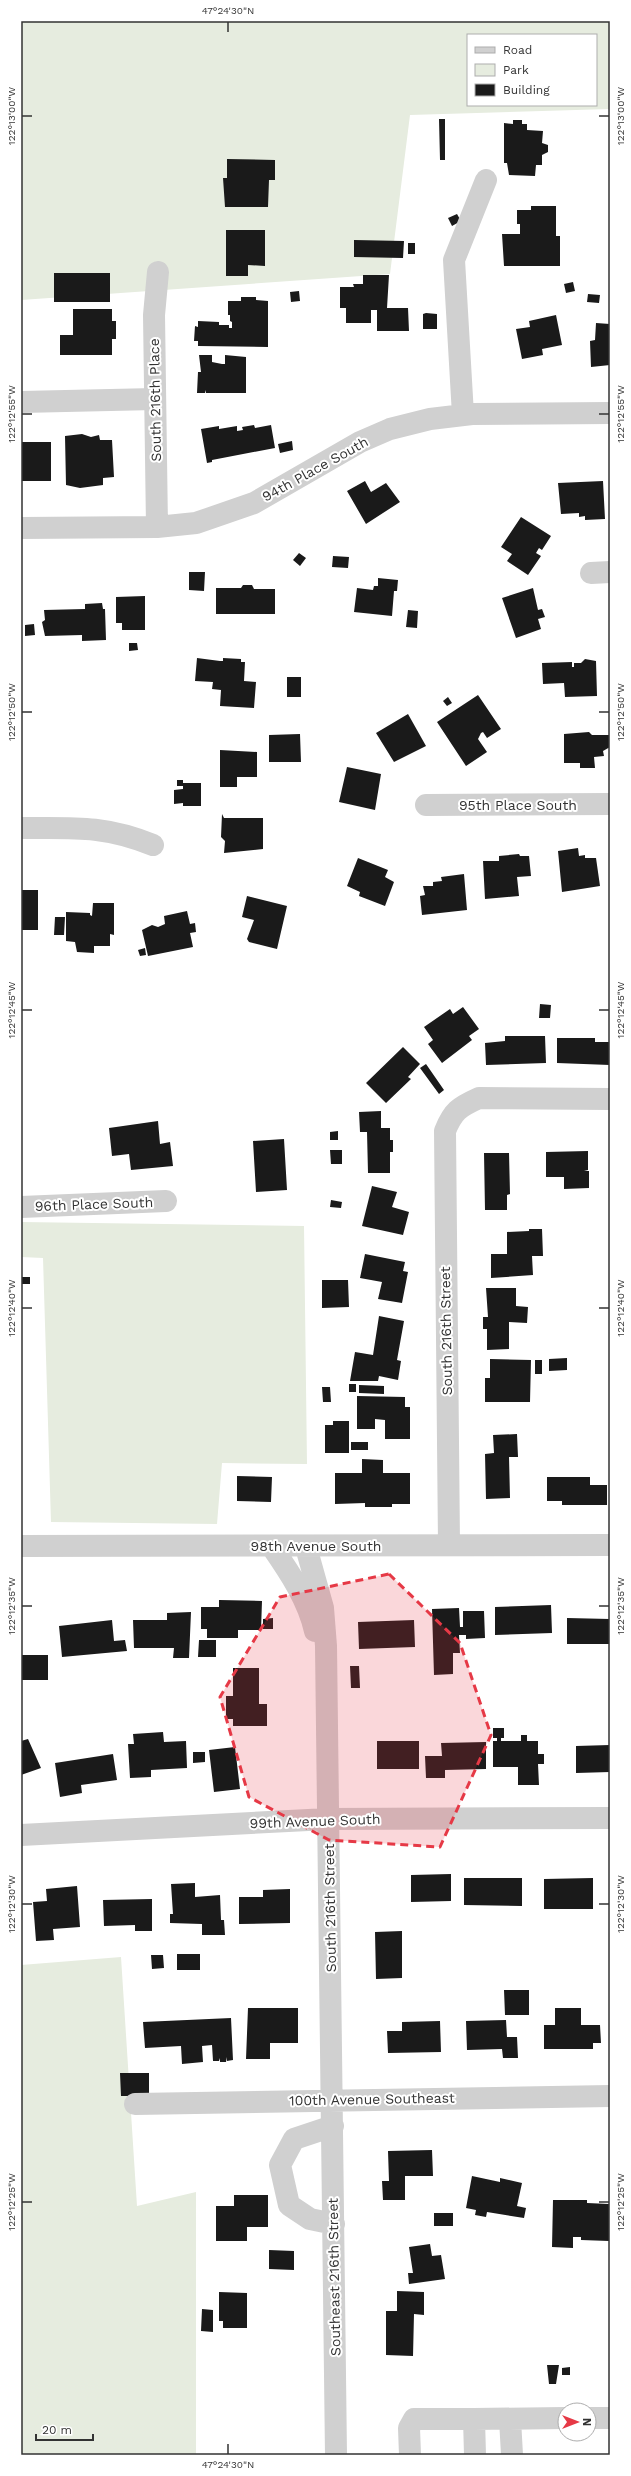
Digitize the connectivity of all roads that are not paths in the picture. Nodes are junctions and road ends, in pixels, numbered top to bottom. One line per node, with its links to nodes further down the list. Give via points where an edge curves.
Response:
1 (486, 180): 6 (street, via 454,260)
2 (158, 272): 3 (street, South 216th Place, via 154,315)
3 (155, 399): 4 (street); 7 (street, South 216th Place)
4 (21, 402)
5 (610, 413): 6 (street, 94th Place South)
6 (462, 415): 7 (street, 94th Place South, via 430,418 390,429 331,457 254,504 196,523)
7 (157, 527): 8 (street, 94th Place South)
8 (21, 528)
9 (610, 804): 10 (street, 95th Place South)
10 (426, 805)
11 (21, 828): 12 (street, via 98,828 128,835)
12 (153, 845)
13 (610, 1099): 16 (street, South 216th Street, via 479,1098 461,1106 450,1118 445,1131)
14 (166, 1201): 15 (street, 96th Place South)
15 (21, 1207)
16 (449, 1545): 17 (street, 98th Avenue South); 20 (street, 98th Avenue South)
17 (610, 1545)
18 (21, 1546): 19 (street, 98th Avenue South)
19 (272, 1547): 20 (street, 98th Avenue South); 21 (street, South 216th Street, via 292,1577 312,1616)
20 (306, 1547): 21 (street, South 216th Street, via 322,1608 326,1646)
21 (326, 1693): 23 (street, South 216th Street)
22 (610, 1818): 23 (street, 99th Avenue South)
23 (328, 1819): 24 (street, 99th Avenue South); 26 (street, South 216th Street)
24 (21, 1835)
25 (610, 2096): 26 (street, 100th Avenue Southeast)
26 (333, 2099): 27 (street, 100th Avenue Southeast); 28 (street, Southeast 216th Street)
27 (135, 2104)
28 (333, 2126): 29 (street, Southeast 216th Street); 29 (street, via 294,2139 280,2165 289,2205 310,2219)
29 (334, 2224): 35 (street, Southeast 216th Street)
30 (557, 2418): 34 (street)
31 (597, 2418): 32 (street)
32 (610, 2418)
33 (474, 2419): 34 (street); 36 (street, via 414,2419 409,2428); 37 (street)
34 (510, 2419): 38 (street)
35 (336, 2455)
36 (410, 2455)
37 (475, 2455)
38 (512, 2455)

